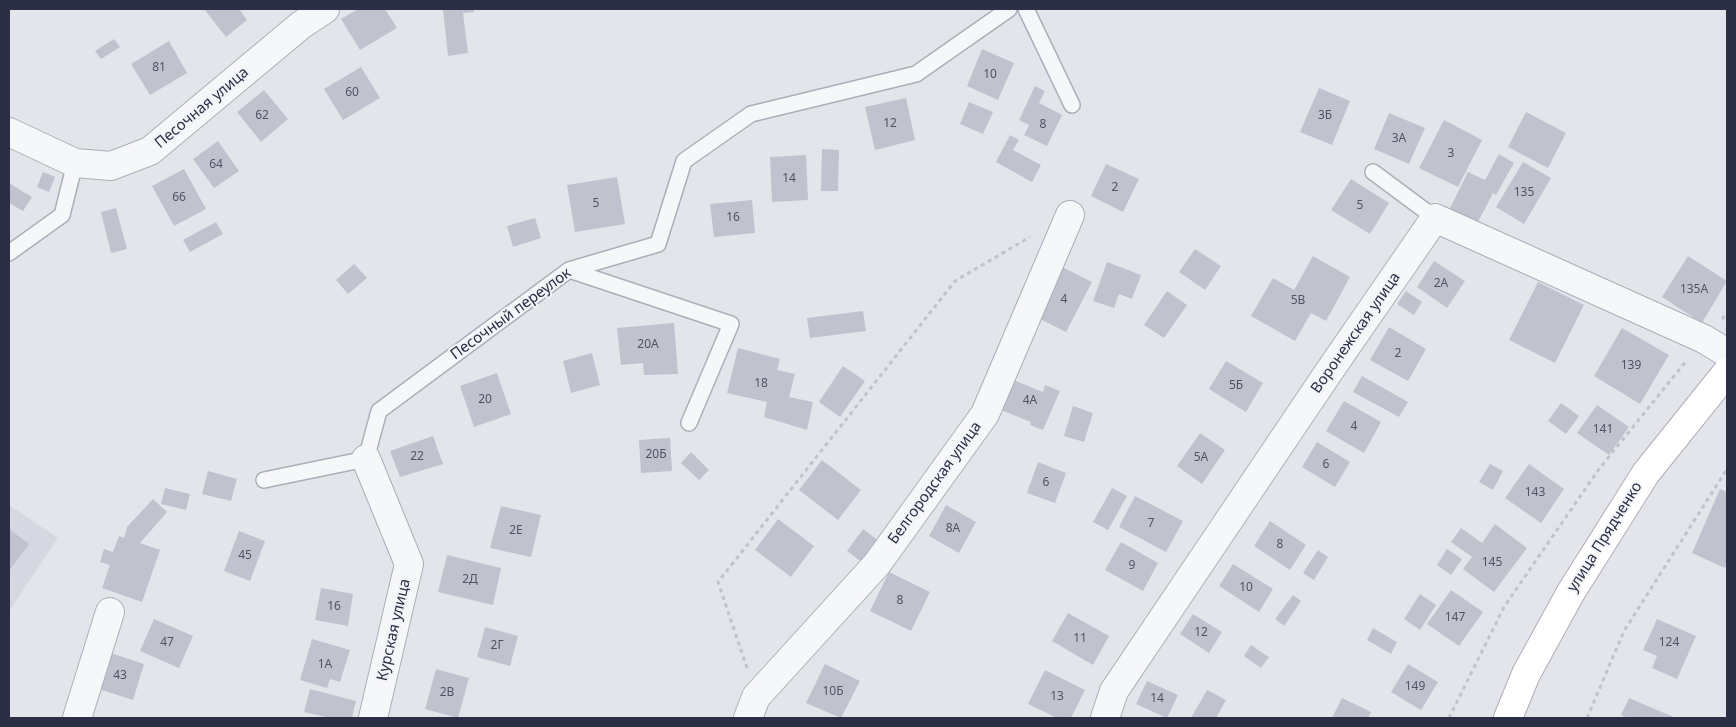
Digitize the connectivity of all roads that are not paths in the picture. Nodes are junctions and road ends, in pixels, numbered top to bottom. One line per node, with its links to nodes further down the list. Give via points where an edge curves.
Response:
1 (325, 9): 6 (street, Песочная улица, via 301,25 150,151 111,166)
2 (1009, 9): 11 (lane, Песочный переулок, via 916,74 751,114 684,162 658,244)
3 (1026, 9): 4 (lane)
4 (1072, 105)
5 (9, 132): 6 (street, Песочная улица)
6 (75, 163): 10 (lane, via 62,215)
7 (1373, 172): 9 (lane)
8 (1070, 215): 18 (street, Белгородская улица, via 985,414 877,564)
9 (1435, 218): 12 (street, via 1704,338); 21 (street, Воронежская улица, via 1114,691)
10 (9, 253)
11 (568, 270): 14 (lane, via 731,324); 15 (lane, Песочный переулок, via 379,411)
12 (1727, 353)
13 (1727, 372): 22 (main road, улица Прядченко, via 1641,481 1571,592 1526,674)
14 (689, 423)
15 (366, 459): 16 (lane); 20 (street, Курская улица, via 409,564)
16 (264, 480)
17 (110, 612): 19 (street)
18 (752, 707)
19 (76, 718)
20 (373, 718)
21 (1105, 718)
22 (1508, 718)

